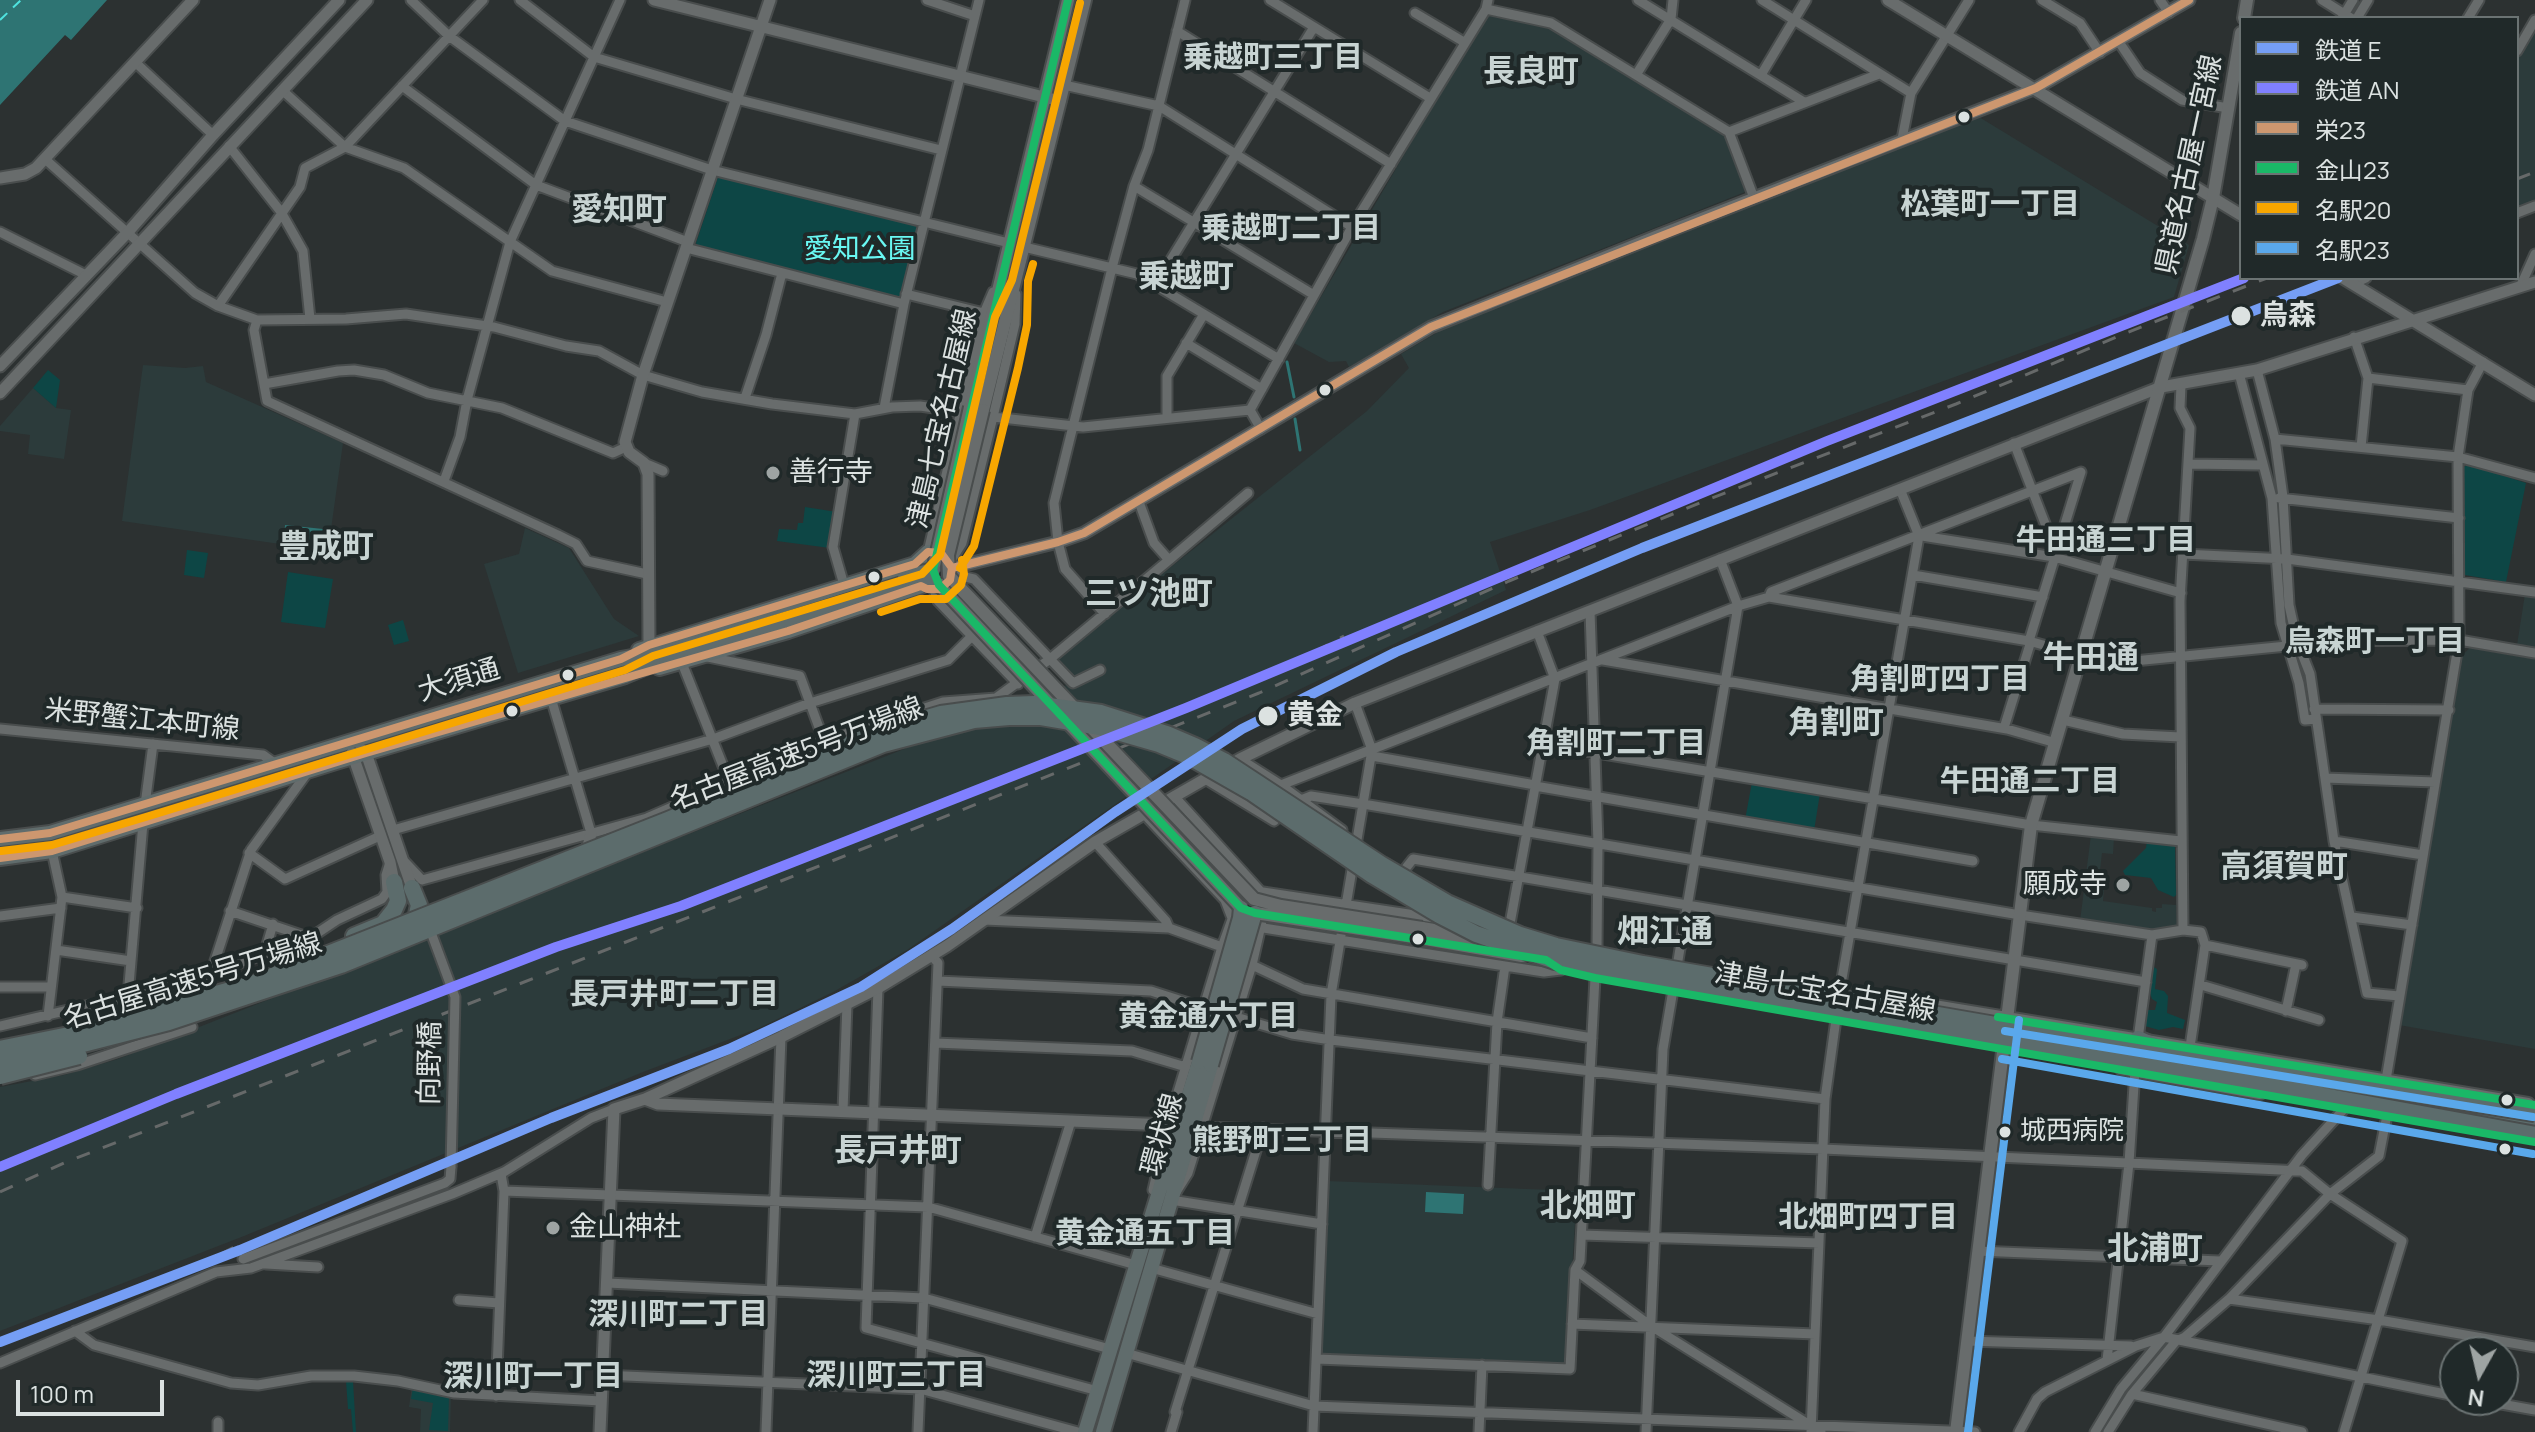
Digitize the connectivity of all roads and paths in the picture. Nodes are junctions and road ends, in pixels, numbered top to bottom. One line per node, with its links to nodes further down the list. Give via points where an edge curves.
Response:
1 (193, 0): 48 (street)
2 (339, 0): 68 (street)
3 (367, 0): 56 (street)
4 (411, 0): 41 (street)
5 (483, 0): 41 (street)
6 (520, 0): 47 (street)
7 (620, 0): 47 (street)
8 (654, 0): 37 (street)
9 (770, 0): 37 (street)
10 (927, 0): 31 (street)
11 (979, 0): 31 (street)
12 (1068, 0): 59 (main road, 津島七宝名古屋線)
13 (1085, 0): 53 (main road, 津島七宝名古屋線)
14 (1185, 0): 39 (street)
15 (1270, 0): 27 (street)
16 (1638, 0): 34 (street)
17 (1673, 0): 34 (street)
18 (1762, 0): 35 (street)
19 (1806, 0): 35 (street)
20 (1888, 0): 40 (street)
21 (1969, 0): 40 (street)
22 (2042, 0): 46 (street, via 2080,23)
23 (2160, 0): 30 (street)
24 (2189, 0): 30 (street)
25 (2322, 0): 32 (street)
26 (2368, 0): 33 (street)
27 (1283, 3): 38 (street)
28 (1487, 5): 42 (street); 50 (street, via 1551,23)
29 (1415, 13): 42 (street)
30 (2169, 13): 43 (street)
31 (975, 16): 52 (street)
32 (2347, 16)
33 (2350, 16)
34 (1671, 19): 50 (street); 51 (street)
35 (1794, 19): 49 (street); 51 (street)
36 (2535, 20): 45 (street)
37 (761, 27): 52 (street); 61 (street)
38 (1314, 27): 57 (street); 60 (street)
39 (1177, 31): 57 (street); 64 (street)
40 (1947, 35): 55 (street); 58 (street)
41 (449, 36): 54 (street); 66 (street)
42 (1464, 42): 60 (street)
43 (2119, 42): 46 (street); 65 (street, via 2140,73 2179,98)
44 (2239, 45): 65 (main road, 県道名古屋一宮線)
45 (2519, 48)
46 (2100, 53): 55 (street)
47 (594, 57): 61 (street); 66 (street)
48 (135, 62): 68 (street); 74 (street)
49 (1879, 74): 58 (street); 63 (street)
50 (1636, 75): 67 (street)
51 (1761, 75): 63 (street)
52 (959, 76): 59 (street); 72 (street)
53 (1064, 85): 62 (main road, 津島七宝名古屋線); 64 (street)
54 (402, 86): 71 (street); 78 (street)
55 (2036, 88): 69 (street); 81 (street)
56 (282, 90): 70 (street); 71 (street)
57 (1275, 91): 73 (street); 75 (street)
58 (1911, 93): 69 (street)
59 (1044, 97): 62 (street); 91 (main road, 津島七宝名古屋線)
60 (1430, 98): 75 (street)
61 (736, 99): 72 (street); 76 (street)
62 (1060, 101): 93 (main road, 津島七宝名古屋線)
63 (1804, 102): 67 (street)
64 (1159, 106): 73 (street); 79 (street)
65 (2228, 108): 81 (main road, 県道名古屋一宮線)
66 (565, 121): 76 (street); 78 (street)
67 (1729, 132): 80 (street)
68 (213, 135): 87 (street)
69 (1902, 139): 80 (street)
70 (229, 146): 82 (street); 90 (street)
71 (345, 147): 82 (street, via 305,168 300,187); 89 (street, via 404,168)
72 (941, 150): 84 (street)
73 (1236, 155): 85 (street); 86 (street)
74 (45, 159): 77 (street, via 25,174); 87 (street)
75 (1391, 164): 86 (street)
76 (712, 170): 84 (street); 92 (street)
77 (0, 178)
78 (536, 185): 89 (street); 92 (street)
79 (1134, 186): 85 (street); 95 (street)
80 (1754, 198): 136 (street, via 1431,327)
81 (2213, 198): 83 (street); 123 (main road, 県道名古屋一宮線)
82 (281, 212): 105 (street); 108 (street, via 303,251)
83 (2239, 214)
84 (924, 222): 91 (street); 103 (street)
85 (1194, 222): 100 (street); 102 (street)
86 (1352, 227): 102 (street)
87 (129, 231): 90 (street); 97 (street)
88 (0, 232): 97 (street)
89 (510, 242): 104 (street, via 552,271); 111 (street)
90 (141, 243): 105 (street, via 195,293); 126 (street)
91 (1009, 243): 98 (main road, 津島七宝名古屋線)
92 (687, 245): 96 (street); 104 (street)
93 (1024, 247): 95 (street); 132 (main road, 津島七宝名古屋線)
94 (2535, 254): 101 (street)
95 (1112, 268): 100 (street); 135 (street)
96 (782, 273): 103 (street); 128 (street)
97 (86, 275): 116 (street)
98 (1000, 277): 106 (street); 132 (main road, 津島七宝名古屋線)
99 (2348, 281): 109 (street)
100 (1156, 284): 107 (street)
101 (2529, 286): 109 (street)
102 (1314, 295): 114 (street)
103 (905, 299): 106 (street); 130 (street)
104 (667, 302): 119 (street)
105 (218, 306): 110 (street)
106 (984, 313): 132 (street)
107 (1204, 314): 113 (street); 114 (street)
108 (310, 319): 110 (street); 111 (street, via 406,314)
109 (2411, 319): 112 (street); 115 (street)
110 (257, 320): 121 (street, via 254,330)
111 (487, 325): 119 (street, via 599,351); 129 (street)
112 (2354, 337): 117 (street); 120 (street)
113 (1186, 343): 124 (street); 134 (street, via 1167,376)
114 (1279, 359): 124 (street)
115 (2483, 362): 125 (street); 127 (street)
116 (0, 366)
117 (2257, 370): 118 (street); 137 (street)
118 (2239, 373): 122 (street); 144 (street)
119 (643, 375): 128 (street); 139 (street)
120 (2368, 378): 125 (street); 140 (street)
121 (264, 384): 129 (street, via 354,370); 147 (street, via 267,401)
122 (2181, 385): 123 (street); 143 (street, via 2180,408 2190,428)
123 (2161, 387): 138 (street); 166 (main road, 県道名古屋一宮線)
124 (1262, 389): 131 (street)
125 (2468, 390): 141 (street)
126 (0, 393)
127 (2535, 395)
128 (745, 398): 133 (street)
129 (467, 400): 139 (street, via 502,408 613,453); 147 (street)
130 (884, 408): 132 (street); 133 (street)
131 (1250, 410): 134 (street); 136 (street)
132 (977, 412): 135 (street); 157 (street); 165 (main road, 津島七宝名古屋線, bridge); 169 (main road, 津島七宝名古屋線, bridge)
133 (855, 414): 171 (street, via 833,547)
134 (1167, 418): 135 (street)
135 (1075, 426): 156 (street, via 1054,503)
136 (1261, 429): 153 (street)
137 (2275, 439): 140 (street); 151 (street)
138 (2014, 443): 148 (street); 149 (street)
139 (626, 447): 142 (street)
140 (2361, 447): 141 (street)
141 (2458, 457): 146 (street); 154 (street)
142 (644, 463): 145 (street); 167 (street)
143 (2188, 464): 144 (street); 159 (street)
144 (2262, 465): 152 (street)
145 (663, 471)
146 (2535, 478)
147 (444, 481): 167 (street, via 576,544 587,561)
148 (1900, 489): 155 (street); 161 (street)
149 (2032, 490): 155 (street); 158 (street); 158 (street, via 2081,472)
150 (1248, 493): 163 (street)
151 (2283, 497): 152 (street); 154 (street); 162 (street)
152 (2272, 498): 160 (street)
153 (1139, 502): 156 (street); 163 (street, via 1154,543)
154 (2459, 518): 170 (street)
155 (1919, 536): 158 (street); 168 (street); 174 (street)
156 (1058, 542): 169 (street); 178 (street, via 1065,569)
157 (928, 552): 164 (main road); 169 (main road, via 941,553)
158 (2055, 554): 166 (street); 175 (street)
159 (2183, 554): 160 (street); 173 (street)
160 (2275, 558): 162 (street); 184 (street, via 2281,623)
161 (1720, 559): 176 (street); 177 (street)
162 (2287, 559): 170 (street); 184 (street)
163 (1169, 560): 178 (street)
164 (915, 564): 169 (main road, via 915,576); 171 (main road)
165 (933, 570): 169 (main road, bridge); 188 (main road, 大須通, bridge)
166 (2106, 572): 173 (street); 186 (main road, 県道名古屋一宮線)
167 (647, 574): 185 (street)
168 (1913, 575): 175 (street); 179 (street)
169 (942, 577): 181 (street, via 938,601); 188 (main road, 大須通, bridge, via 905,583); 189 (main road); 192 (street, via 974,579); 267 (main road, bridge)
170 (2459, 581): 172 (street); 182 (street)
171 (844, 585): 185 (main road)
172 (2535, 592)
173 (2181, 593): 190 (street)
174 (1769, 597): 176 (street); 179 (street)
175 (2043, 597): 183 (street)
176 (1738, 606): 193 (street); 198 (street)
177 (1590, 611): 180 (street); 193 (street)
178 (1105, 614): 192 (street)
179 (1905, 621): 183 (street); 203 (street)
180 (1537, 631): 197 (street); 202 (street)
181 (972, 636): 199 (street); 201 (street, via 948,660)
182 (2459, 640): 184 (street); 187 (street); 204 (street)
183 (2030, 641): 186 (street); 207 (street)
184 (2292, 644): 190 (street); 205 (street, via 2310,674)
185 (649, 645): 191 (main road)
186 (2083, 650): 190 (street, via 2134,661); 206 (main road, 県道名古屋一宮線)
187 (2535, 653)
188 (665, 655): 191 (main road, 大須通); 196 (main road, 大須通)
189 (703, 656): 194 (main road); 201 (street, via 800,676)
190 (2181, 657): 209 (street)
191 (621, 659): 211 (main road, 大須通)
192 (1050, 659): 195 (street, via 1073,683); 199 (street)
193 (1597, 661): 197 (street); 198 (street); 216 (street)
194 (682, 663): 196 (main road); 210 (street)
195 (1100, 670)
196 (625, 676): 200 (main road, 大須通)
197 (1555, 679): 215 (street); 217 (street)
198 (1724, 681): 203 (street); 221 (street)
199 (1018, 684): 212 (street, via 996,698 943,702)
200 (551, 698): 218 (main road, 大須通); 223 (street)
201 (810, 703): 210 (street); 212 (street)
202 (1355, 703): 217 (street); 219 (street)
203 (1890, 708): 207 (street); 232 (street)
204 (2449, 710): 205 (street); 227 (street)
205 (2315, 714): 224 (street)
206 (2063, 720): 209 (street, via 2123,734); 213 (main road, 県道名古屋一宮線)
207 (2004, 728): 213 (street)
208 (0, 729): 214 (street, 米野蟹江本町線)
209 (2180, 737): 246 (street)
210 (713, 739): 223 (street); 226 (street)
211 (352, 740): 218 (street); 220 (main road, 大須通)
212 (824, 741): 226 (street)
213 (2056, 743): 239 (main road, 県道名古屋一宮線)
214 (153, 744): 220 (street, 米野蟹江本町線, via 263,755); 235 (street)
215 (1543, 744): 216 (street); 229 (street)
216 (1594, 751): 221 (street); 231 (street)
217 (1372, 753): 228 (street); 229 (street); 234 (street)
218 (359, 755): 222 (main road, 大須通); 240 (street); 242 (street)
219 (1240, 759): 225 (street); 228 (street)
220 (277, 765): 235 (main road, 大須通)
221 (1708, 770): 232 (street); 237 (street)
222 (309, 771): 238 (main road, 大須通); 252 (street)
223 (575, 778): 240 (street); 244 (street)
224 (2325, 778): 227 (street); 247 (street)
225 (1205, 779): 230 (street); 233 (street, via 1274,821)
226 (729, 781): 244 (street)
227 (2435, 782): 253 (street)
228 (1281, 785): 233 (street)
229 (1535, 785): 231 (street); 241 (street)
230 (1174, 796): 236 (street); 267 (street)
231 (1596, 796): 237 (street); 250 (street)
232 (1874, 798): 239 (street); 249 (street)
233 (1300, 799): 234 (street); 245 (street)
234 (1363, 804): 241 (street); 245 (street)
235 (145, 805): 243 (main road, 大須通, via 50,833)
236 (1144, 814): 248 (street); 267 (street, via 1225,900)
237 (1701, 815): 249 (street); 256 (street)
238 (143, 823): 251 (main road, 大須通); 268 (street)
239 (2031, 825): 246 (street); 270 (main road, 県道名古屋一宮線)
240 (393, 830): 255 (street)
241 (1527, 831): 250 (street); 259 (street)
242 (380, 836): 252 (street, via 285,879); 260 (street, via 390,862)
243 (0, 839)
244 (590, 839): 255 (street, via 422,880); 273 (street, bridge, via 586,856)
245 (1357, 840): 258 (street); 265 (street)
246 (2181, 841): 280 (street)
247 (2334, 841): 253 (street); 272 (street)
248 (1095, 842): 274 (street); 277 (street)
249 (1866, 842): 257 (street); 262 (street)
250 (1598, 843): 256 (street); 263 (street)
251 (52, 851): 254 (main road, 大須通); 264 (street)
252 (249, 853): 269 (street)
253 (2423, 855): 276 (street)
254 (0, 858)
255 (403, 859): 261 (street)
256 (1693, 860): 262 (street); 266 (street)
257 (1973, 861)
258 (1402, 873): 259 (street, via 1413,859); 279 (street)
259 (1520, 878): 263 (street); 279 (street)
260 (390, 887): 284 (street, via 382,899); 325 (highway, via 398,901 383,924 334,944 162,1001)
261 (412, 888): 339 (highway, bridge, via 419,905 416,925 406,939 343,969 259,1002)
262 (1858, 888): 270 (street); 282 (street)
263 (1599, 890): 266 (street); 289 (street)
264 (62, 903): 268 (street); 271 (street); 290 (street)
265 (1346, 904): 267 (street); 279 (street); 285 (street)
266 (1686, 905): 282 (street); 295 (street)
267 (1249, 906): 278 (street); 278 (street, via 1265,910); 281 (main road, 津島七宝名古屋線, bridge); 288 (street); 336 (main road, 環状線, bridge)
268 (137, 908): 293 (street)
269 (230, 911): 275 (street); 299 (street)
270 (2020, 915): 283 (street); 294 (main road, 県道名古屋一宮線)
271 (0, 916)
272 (2352, 917): 276 (street); 311 (street, via 2367,993)
273 (429, 918): 386 (street, 向野橋, bridge, via 455,997 450,1179)
274 (984, 920): 277 (street); 292 (street)
275 (273, 924): 284 (street); 291 (street)
276 (2412, 925): 311 (street)
277 (1169, 928): 288 (street)
278 (1261, 928): 285 (street); 296 (street)
279 (1511, 930): 286 (street)
280 (2183, 930): 283 (street); 287 (street, via 2201,932)
281 (1421, 933): 286 (main road, 津島七宝名古屋線, via 1547,948); 298 (main road, 津島七宝名古屋線, via 1546,960)
282 (1850, 934): 294 (street); 307 (street)
283 (2152, 935): 302 (street)
284 (310, 938): 291 (street)
285 (1340, 942): 297 (street); 309 (street)
286 (1560, 943): 289 (main road, 津島七宝名古屋線)
287 (2205, 945): 303 (street); 315 (street, via 2299,964)
288 (1222, 947): 314 (street)
289 (1597, 948): 295 (main road, 津島七宝名古屋線)
290 (56, 950): 293 (street); 305 (street)
291 (264, 955): 299 (street)
292 (932, 956): 301 (street, via 938,963); 306 (street)
293 (131, 961): 310 (street)
294 (2014, 961): 302 (street); 319 (main road, 県道名古屋一宮線)
295 (1676, 963): 307 (main road, 津島七宝名古屋線); 308 (street)
296 (1252, 965): 309 (street, via 1303,989); 317 (street)
297 (1505, 966): 298 (street); 321 (street)
298 (1561, 970): 300 (main road, 津島七宝名古屋線)
299 (211, 973): 310 (street)
300 (1595, 978): 308 (main road, 津島七宝名古屋線); 326 (street)
301 (938, 981): 314 (street, via 1151,991); 329 (street)
302 (2146, 982): 327 (street)
303 (2201, 985): 315 (street); 331 (street)
304 (0, 987): 305 (street)
305 (51, 987): 316 (street)
306 (878, 988): 313 (street); 350 (street)
307 (1840, 990): 319 (main road, 津島七宝名古屋線)
308 (1671, 991): 318 (main road, 津島七宝名古屋線); 340 (street)
309 (1331, 995): 321 (street); 328 (street)
310 (128, 996): 312 (street)
311 (2399, 996): 341 (street)
312 (101, 1003): 316 (street); 333 (street, via 107,1015 133,1021)
313 (847, 1004): 324 (street); 349 (street)
314 (1204, 1008): 336 (street)
315 (2286, 1011): 320 (street)
316 (48, 1016): 322 (street)
317 (1236, 1017): 328 (street); 357 (street)
318 (1836, 1019): 330 (main road, 津島七宝名古屋線); 344 (street)
319 (2007, 1019): 327 (main road, 津島七宝名古屋線); 330 (main road, 県道名古屋一宮線)
320 (2319, 1020)
321 (1497, 1022): 326 (street); 334 (street)
322 (0, 1026)
323 (192, 1027): 333 (street)
324 (781, 1037): 343 (street); 346 (street)
325 (0, 1038)
326 (1592, 1038): 337 (street)
327 (2138, 1039): 331 (main road, 津島七宝名古屋線); 355 (highway, via 2246,1073)
328 (1331, 1040): 334 (street); 359 (street)
329 (935, 1043): 336 (street, via 1132,1051); 352 (street)
330 (2004, 1047): 338 (main road, 津島七宝名古屋線); 366 (main road, 県道名古屋一宮線)
331 (2190, 1047): 341 (main road, 津島七宝名古屋線)
332 (0, 1049): 351 (highway, 名古屋高速5号万場線, bridge, via 252,984 876,733 941,714 1034,704 1101,713 1195,746 1447,903 1556,946 2149,1052)
333 (109, 1055): 342 (street)
334 (1494, 1058): 337 (street); 361 (street)
335 (0, 1062): 360 (highway, 名古屋高速5号万場線, bridge, via 169,1022 341,965 883,744 974,720 1041,717 1100,727 1188,756 1439,915 1476,934 1555,961)
336 (1199, 1065): 356 (street); 374 (main road, 環状線)
337 (1590, 1070): 340 (street); 362 (street)
338 (2135, 1070): 347 (main road, 津島七宝名古屋線); 367 (street)
339 (0, 1076)
340 (1661, 1079): 344 (street); 364 (street)
341 (2386, 1080): 345 (main road, 津島七宝名古屋線)
342 (0, 1083)
343 (645, 1099): 346 (street, via 658,1104); 348 (street)
344 (1825, 1099): 365 (street)
345 (2535, 1105)
346 (779, 1108): 349 (street); 375 (street)
347 (2345, 1108): 353 (main road, 津島七宝名古屋線); 368 (street)
348 (614, 1109): 369 (street); 373 (street)
349 (843, 1111): 350 (street)
350 (874, 1112): 352 (street); 376 (street)
351 (2535, 1113)
352 (932, 1114): 354 (street); 377 (street)
353 (2387, 1115): 363 (main road, 津島七宝名古屋線); 372 (street, via 2379,1156)
354 (1071, 1121): 356 (street); 381 (street)
355 (2535, 1123)
356 (1168, 1125): 374 (street, via 1152,1193)
357 (1202, 1127): 358 (street); 374 (street, via 1188,1173)
358 (1263, 1128): 359 (street); 378 (street)
359 (1326, 1131): 361 (street); 379 (street)
360 (2535, 1135)
361 (1490, 1137): 362 (street); 370 (street)
362 (1586, 1141): 364 (street); 380 (street)
363 (2535, 1142)
364 (1658, 1144): 365 (street); 382 (street)
365 (1823, 1149): 366 (street); 383 (street)
366 (1989, 1157): 367 (street); 384 (main road, 県道名古屋一宮線)
367 (2129, 1163): 368 (street); 385 (street)
368 (2291, 1170): 372 (street, via 2302,1171); 387 (street)
369 (501, 1174): 371 (street); 388 (street)
370 (1488, 1185)
371 (504, 1191): 373 (street); 400 (street)
372 (2330, 1194): 398 (street); 402 (street, via 2402,1241)
373 (610, 1195): 375 (street); 393 (street)
374 (1164, 1200): 378 (street); 389 (main road, 環状線); 391 (main road, 環状線)
375 (775, 1201): 376 (street); 395 (street)
376 (871, 1204): 377 (street); 396 (street)
377 (928, 1207): 381 (street); 397 (street)
378 (1237, 1210): 379 (street); 394 (street)
379 (1322, 1224): 401 (street)
380 (1582, 1235): 382 (street); 392 (street)
381 (1035, 1237): 389 (street)
382 (1655, 1237): 383 (street); 404 (street)
383 (1819, 1243): 406 (street)
384 (1978, 1251): 385 (street); 408 (main road, 県道名古屋一宮線)
385 (2118, 1256): 387 (street); 412 (street)
386 (243, 1259)
387 (2220, 1261): 407 (street)
388 (262, 1263): 390 (street); 405 (street, via 216,1272)
389 (1136, 1265): 414 (main road, 環状線)
390 (318, 1267)
391 (1151, 1268): 394 (street); 415 (main road, 環状線)
392 (1575, 1270): 403 (street); 404 (street)
393 (607, 1283): 395 (street); 421 (street)
394 (1214, 1285): 401 (street); 420 (street)
395 (772, 1291): 396 (street); 423 (street)
396 (868, 1296): 397 (street); 410 (street, via 866,1328)
397 (924, 1298): 410 (street); 414 (street)
398 (2229, 1299): 402 (street); 409 (street)
399 (459, 1300): 400 (street)
400 (499, 1303): 428 (street)
401 (1318, 1314): 416 (street)
402 (2379, 1320): 413 (street); 422 (street)
403 (1572, 1324): 404 (street); 419 (street, via 1570,1369)
404 (1651, 1326): 406 (street); 432 (street); 433 (street)
405 (75, 1331): 418 (street); 428 (street, via 94,1345 231,1383 354,1376)
406 (1815, 1334): 433 (street)
407 (2164, 1337): 409 (street); 411 (street); 449 (street, via 2121,1389)
408 (1967, 1341): 412 (street); 446 (main road, 県道名古屋一宮線)
409 (2176, 1341): 422 (street); 427 (street)
410 (922, 1345): 424 (street); 425 (street)
411 (2136, 1346): 412 (street); 417 (street)
412 (2109, 1347): 417 (street)
413 (2535, 1347)
414 (1110, 1349): 425 (main road, 環状線)
415 (1126, 1353): 420 (street); 440 (main road, 環状線)
416 (1317, 1359): 419 (street); 430 (street)
417 (2107, 1360): 448 (street, via 2045,1392)
418 (0, 1363)
419 (1482, 1365): 431 (street)
420 (1189, 1371): 430 (street); 441 (street)
421 (603, 1375): 423 (street); 429 (street)
422 (2361, 1378): 426 (street); 451 (street)
423 (768, 1382): 424 (street); 436 (street)
424 (920, 1389): 437 (street); 438 (street)
425 (1098, 1391): 439 (main road, 環状線)
426 (2439, 1393)
427 (2132, 1394): 434 (street); 450 (street)
428 (496, 1396): 429 (street)
429 (601, 1401): 435 (street)
430 (1314, 1406): 431 (street); 442 (street)
431 (1480, 1412): 432 (street); 443 (street)
432 (1647, 1419): 433 (street); 444 (street)
433 (1811, 1428): 445 (street); 446 (street)
434 (2110, 1428)
435 (600, 1432)
436 (766, 1432)
437 (918, 1432)
438 (1078, 1432)
439 (1085, 1432)
440 (1103, 1432)
441 (1171, 1432)
442 (1313, 1432)
443 (1479, 1432)
444 (1646, 1432)
445 (1821, 1432)
446 (1956, 1432): 447 (street)
447 (1975, 1432)
448 (2019, 1432)
449 (2095, 1432)
450 (2302, 1432)
451 (2344, 1432)

